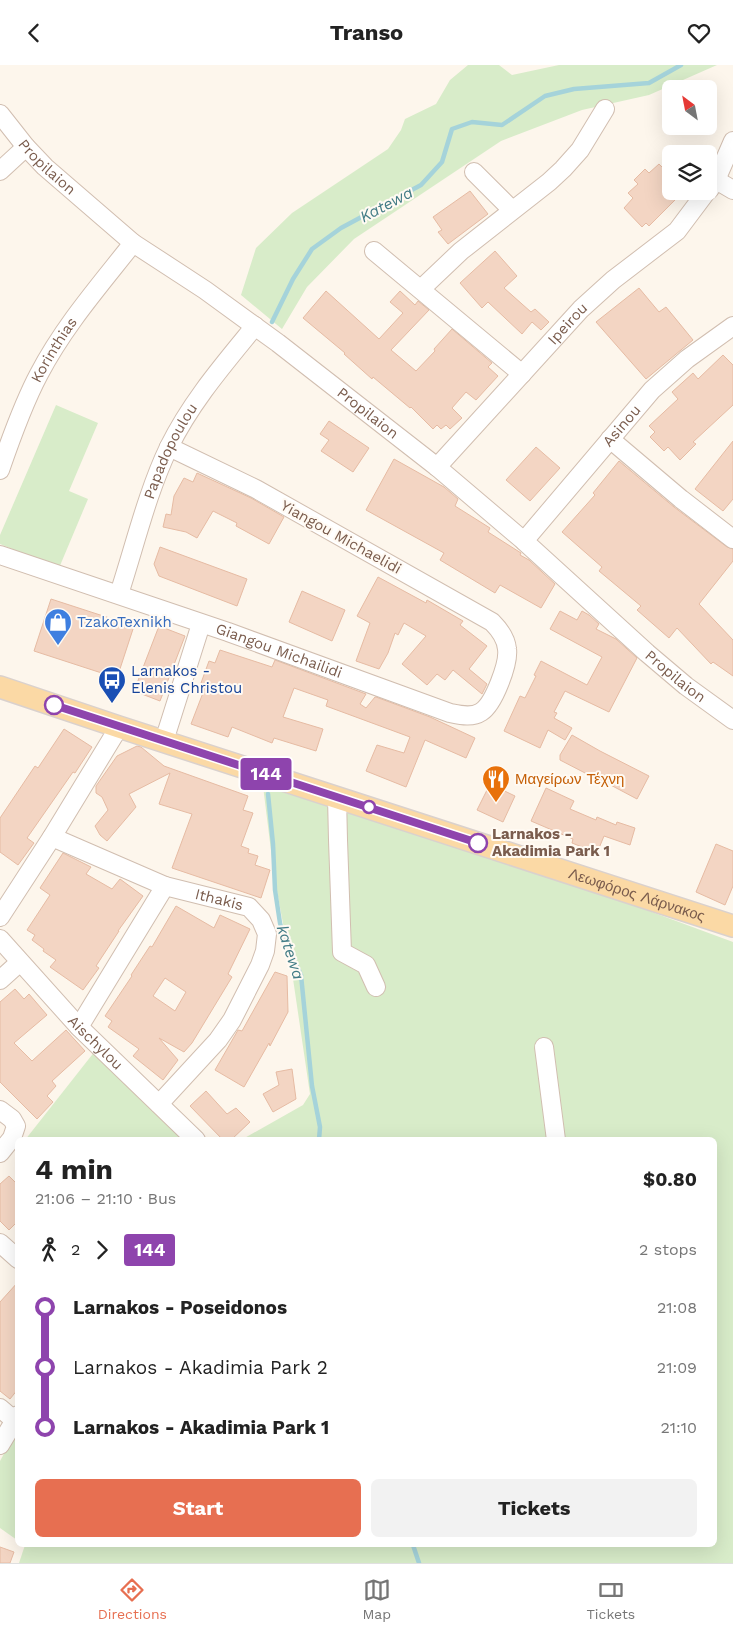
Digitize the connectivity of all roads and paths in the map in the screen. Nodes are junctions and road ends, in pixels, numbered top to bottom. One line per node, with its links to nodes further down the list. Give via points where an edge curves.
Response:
1 (605, 109): 11 (street, via 580,150 563,169)
2 (0, 114): 4 (street, Propilaion)
3 (733, 141): 7 (street, Ipeirou)
4 (26, 147): 5 (street); 12 (street, Propilaion)
5 (0, 171)
6 (474, 173): 11 (street)
7 (717, 174)
8 (717, 188): 9 (street)
9 (733, 190)
10 (701, 200): 18 (street, Ipeirou, via 677,231 595,296)
11 (512, 210): 14 (street, via 460,251)
12 (133, 243): 15 (street, Propilaion); 22 (street, Korinthias, via 73,320 38,375)
13 (374, 251): 14 (street)
14 (421, 289): 18 (street)
15 (255, 326): 20 (street, Papadopoulou, via 206,387); 21 (street, Propilaion)
16 (733, 326): 17 (street, Asinou)
17 (725, 339): 19 (street, Asinou, via 687,359 652,390)
18 (522, 374): 21 (street, Ipeirou)
19 (610, 439): 23 (street); 24 (street, Asinou)
20 (169, 447): 26 (street, Papadopoulou); 28 (street, Yiangou Michaelidi, via 256,489 483,615)
21 (437, 467): 24 (street, Propilaion)
22 (0, 470)
23 (733, 539)
24 (524, 541): 30 (street, Propilaion, via 647,653)
25 (0, 555): 26 (street, Giangou Michailidi)
26 (119, 594): 27 (street, Giangou Michailidi)
27 (201, 624): 28 (street, Giangou Michailidi, via 450,713 468,715 482,712 492,700 506,665); 32 (street)
28 (504, 639)
29 (0, 687): 31 (main road, Λεωφόρος Λάρνακος)
30 (733, 720)
31 (119, 727): 32 (main road, Λεωφόρος Λάρνακος); 34 (street)
32 (164, 741): 33 (main road, Λεωφόρος Λάρνακος)
33 (337, 797): 37 (main road, Λεωφόρος Λάρνακος); 41 (street, via 342,952 366,965)
34 (52, 837): 35 (street, Ithakis); 36 (street)
35 (165, 886): 42 (street); 44 (street, Ithakis, via 249,907 261,920 268,939 260,965 232,1020 218,1040)
36 (0, 917)
37 (733, 927)
38 (0, 939): 39 (street, Aischylou)
39 (20, 962): 40 (street); 42 (street, Aischylou)
40 (0, 980)
41 (376, 987)
42 (79, 1027): 44 (street, Aischylou)
43 (544, 1047): 47 (street)
44 (159, 1104): 46 (street, Aischylou)
45 (0, 1110): 48 (street, via 16,1126)
46 (193, 1137)
47 (556, 1137)
48 (0, 1153)
49 (0, 1243): 50 (street)
50 (15, 1256)
51 (0, 1408): 52 (street)
52 (15, 1416)
53 (15, 1419): 54 (street)
54 (0, 1445)

